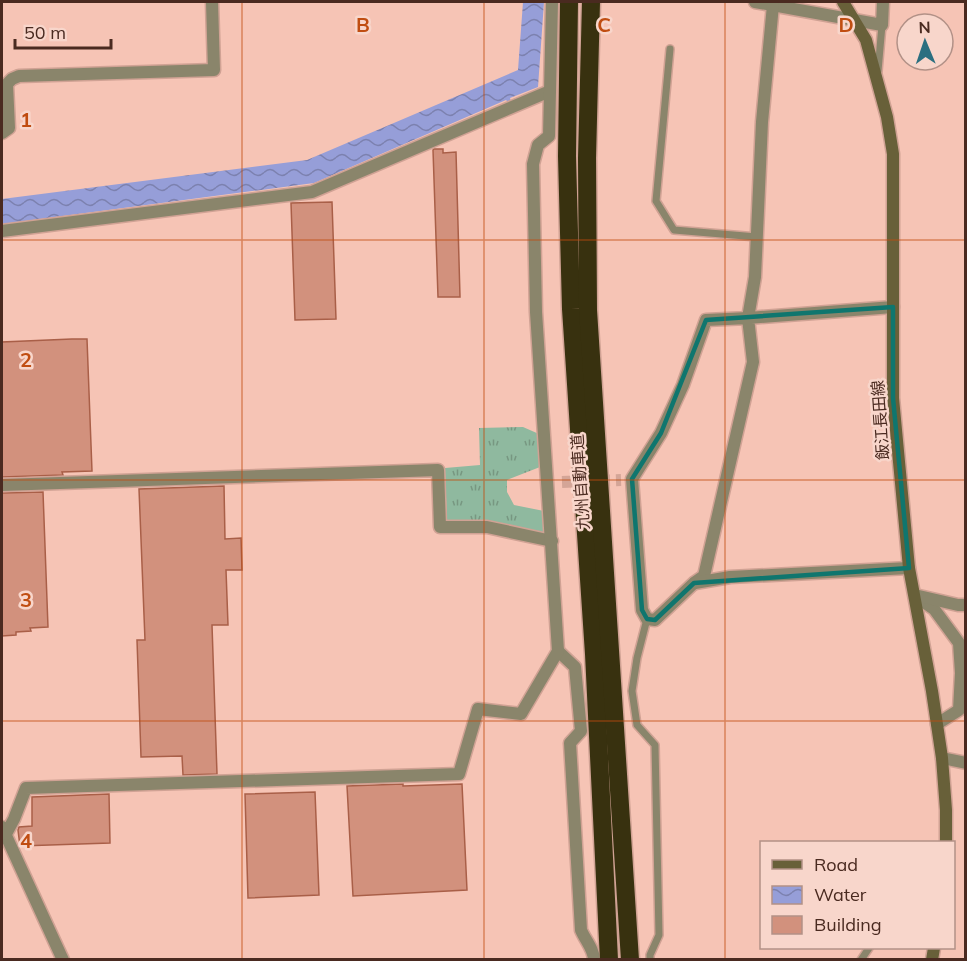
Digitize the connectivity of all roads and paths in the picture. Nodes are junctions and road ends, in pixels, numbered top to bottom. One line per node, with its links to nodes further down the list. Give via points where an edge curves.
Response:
1 (212, 2): 14 (street, via 214,70 19,76 7,84 9,128)
2 (552, 2): 13 (street)
3 (569, 2): 29 (highway, 九州自動車道, via 567,156 571,309)
4 (591, 2): 29 (highway, 九州自動車道, via 588,310)
5 (755, 2): 8 (street)
6 (843, 2): 9 (main road, 飯江長田線)
7 (883, 2): 10 (street)
8 (773, 5): 9 (street); 16 (street)
9 (854, 20): 10 (street); 12 (main road, 飯江長田線, via 866,40)
10 (882, 26): 12 (lane)
11 (670, 49): 16 (lane, via 656,201 674,230)
12 (878, 80): 17 (main road, 飯江長田線, via 893,154)
13 (550, 91): 15 (street, via 312,192); 19 (street, via 549,136 538,145 533,164 536,312)
14 (2, 133)
15 (2, 231)
16 (757, 237): 18 (street)
17 (893, 307): 18 (street); 23 (main road, 飯江長田線, via 893,398)
18 (748, 318): 24 (street, via 753,362 704,576); 27 (street, via 706,320 661,433 626,480 642,610)
19 (548, 482): 20 (street); 22 (street)
20 (562, 482)
21 (2, 485): 22 (street, via 438,470 440,527 487,527)
22 (552, 541): 28 (street)
23 (909, 568): 24 (street, via 730,577); 25 (main road, 飯江長田線)
24 (694, 583): 27 (street, via 655,620)
25 (915, 596): 26 (street); 30 (main road, 飯江長田線); 30 (street, via 933,609 959,643 959,710)
26 (966, 605)
27 (647, 619): 40 (lane, via 632,692 637,725 655,745 660,935)
28 (558, 651): 34 (street, via 521,714 478,710 459,774 26,788 14,819); 37 (street, via 575,667 580,731 570,743 581,930 594,952)
29 (602, 653): 31 (highway, 九州自動車道)
30 (937, 724): 32 (main road, 飯江長田線)
31 (607, 748): 38 (highway, 九州自動車道); 39 (highway, 九州自動車道)
32 (942, 758): 33 (street); 35 (main road, 飯江長田線)
33 (966, 763)
34 (4, 830): 36 (street)
35 (946, 841)
36 (63, 960)
37 (594, 960)
38 (609, 960)
39 (630, 960)
40 (650, 960)

